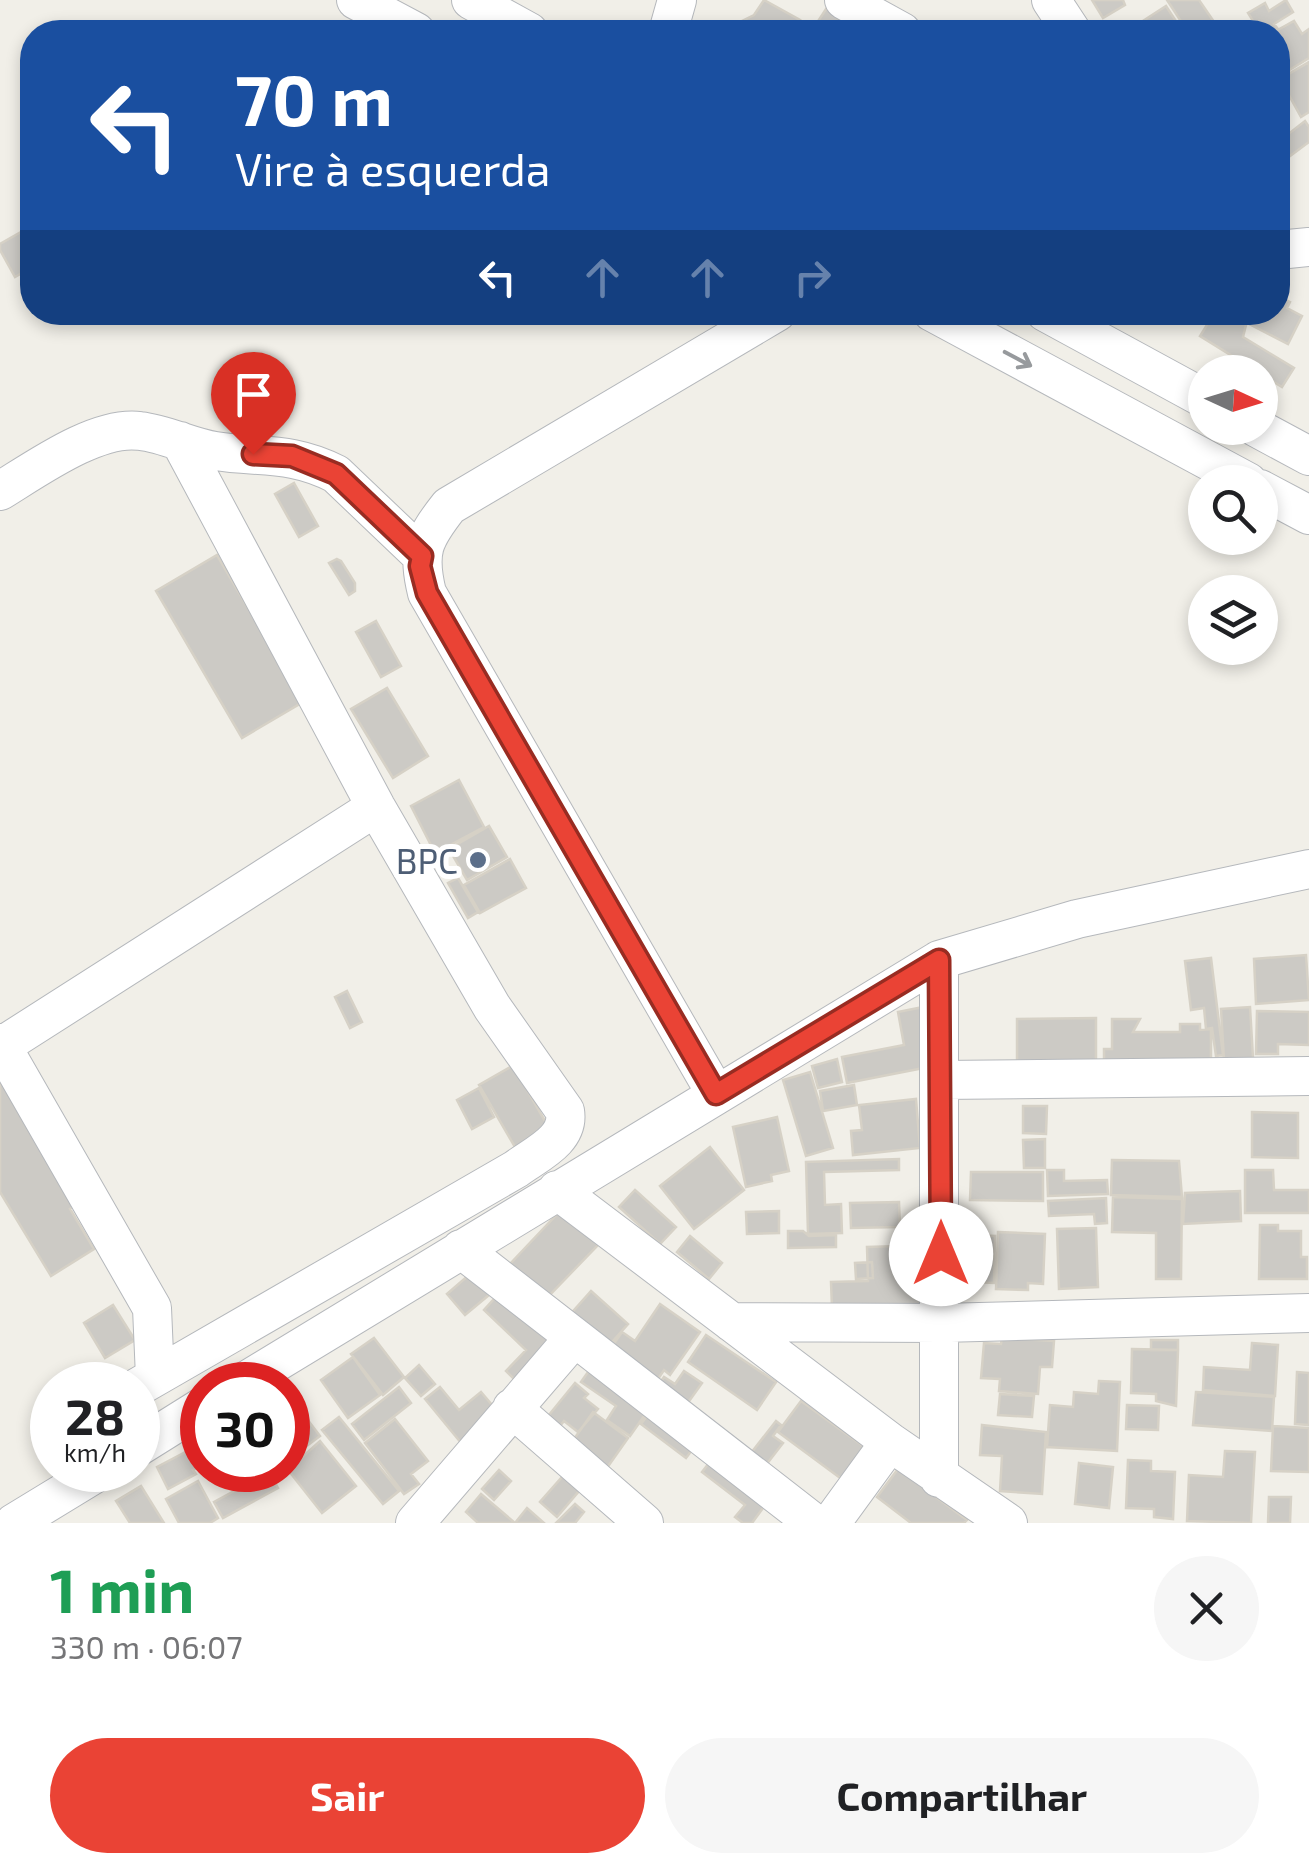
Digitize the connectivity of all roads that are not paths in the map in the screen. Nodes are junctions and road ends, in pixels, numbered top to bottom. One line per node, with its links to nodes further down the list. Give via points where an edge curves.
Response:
1 (356, 0): 4 (street)
2 (471, 0): 5 (street)
3 (844, 0): 6 (street)
4 (394, 20)
5 (508, 20)
6 (880, 20)
7 (755, 325): 18 (street, via 449,506 426,535)
8 (956, 325): 14 (street, one-way to 14)
9 (1069, 325): 10 (street)
10 (1188, 390)
11 (1278, 440): 13 (street)
12 (180, 441): 15 (street, via 121,432 72,446); 18 (street, via 213,451 292,456 324,468); 19 (street)
13 (1309, 456)
14 (1216, 465)
15 (0, 491)
16 (1278, 499): 17 (street)
17 (1309, 515)
18 (422, 556): 25 (street, via 427,593)
19 (376, 807): 22 (street); 33 (street, via 568,1124 516,1170)
20 (1309, 868): 21 (street, via 1077,920)
21 (939, 960): 24 (street); 25 (street)
22 (1, 1044): 28 (street)
23 (1309, 1076): 24 (street)
24 (940, 1080): 31 (street)
25 (716, 1094): 26 (street)
26 (557, 1190): 27 (street); 30 (street)
27 (460, 1249): 32 (street); 35 (street)
28 (152, 1308): 33 (street); 34 (street)
29 (1309, 1312): 31 (street)
30 (731, 1322): 31 (street); 38 (street)
31 (941, 1323): 39 (street)
32 (573, 1340): 37 (street); 44 (street)
33 (218, 1342): 36 (street)
34 (148, 1362)
35 (276, 1362)
36 (160, 1374)
37 (512, 1408): 42 (street); 43 (street)
38 (890, 1442): 39 (street); 45 (street)
39 (939, 1478): 46 (street)
40 (64, 1492): 41 (street)
41 (14, 1523)
42 (415, 1523)
43 (644, 1523)
44 (814, 1523)
45 (831, 1523)
46 (1008, 1523)

